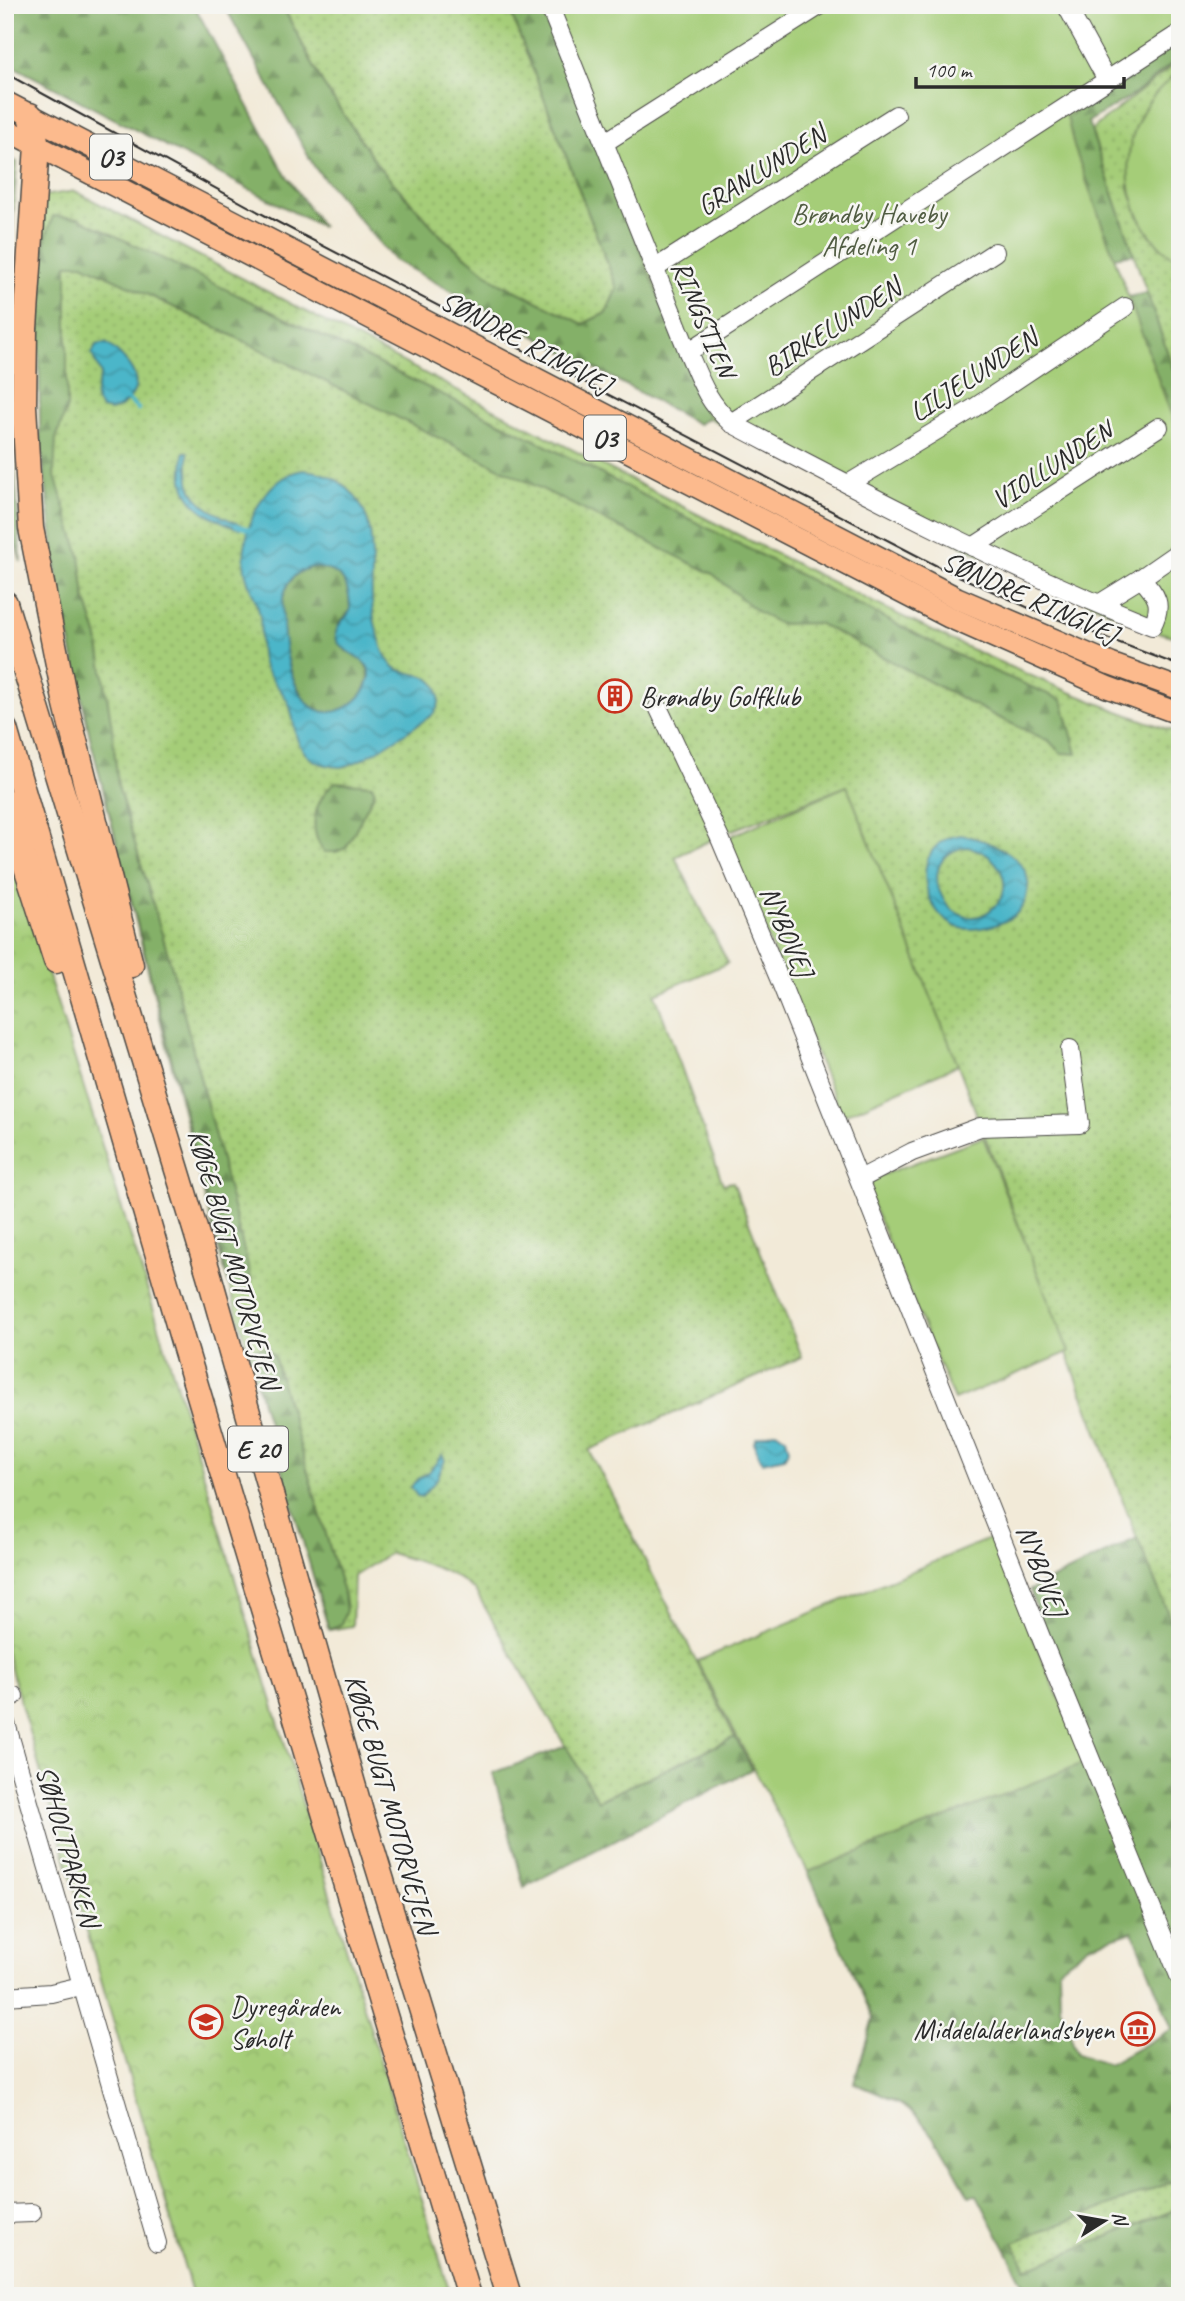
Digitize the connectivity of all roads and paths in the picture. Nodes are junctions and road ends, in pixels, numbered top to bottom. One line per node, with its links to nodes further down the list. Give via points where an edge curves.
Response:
1 (549, 5): 10 (street, RINGSTIEN)
2 (821, 5): 10 (street)
3 (1066, 5): 5 (street)
4 (1180, 33): 5 (street)
5 (1107, 80): 15 (street)
6 (5, 102): 7 (main road, SØNDRE RINGVEJ / O3)
7 (30, 115): 11 (highway); 24 (main road, SØNDRE RINGVEJ / O3, via 957,598)
8 (896, 116): 13 (street, GRANLUNDEN)
9 (5, 129): 11 (main road, SØNDRE RINGVEJ / O3)
10 (604, 143): 13 (street, RINGSTIEN)
11 (37, 145): 26 (main road, SØNDRE RINGVEJ / O3, via 949,617); 31 (highway, via 25,329 31,528 66,705)
12 (995, 252): 16 (street, BIRKELUNDEN)
13 (654, 269): 15 (street, RINGSTIEN)
14 (1125, 307): 18 (street, LILJELUNDEN, via 974,408)
15 (688, 352): 16 (street, RINGSTIEN, via 715,408)
16 (731, 423): 18 (street, RINGSTIEN)
17 (1159, 427): 19 (street, VIOLLUNDEN)
18 (848, 484): 19 (street, RINGSTIEN)
19 (973, 547): 23 (street, RINGSTIEN)
20 (1180, 551): 21 (street)
21 (1141, 578): 23 (street); 23 (street, RINGSTIEN, via 1158,602 1152,626)
22 (5, 603): 31 (highway, KØGE BUGT MOTORVEJEN / E 20)
23 (1099, 604)
24 (1180, 689)
25 (659, 708): 30 (street, NYBOVEJ, via 719,836)
26 (1180, 714)
27 (5, 729): 32 (highway, E 20)
28 (5, 801): 32 (highway, via 170,1324)
29 (1070, 1049): 30 (street, via 1080,1124 980,1127 912,1152)
30 (860, 1178): 34 (street, NYBOVEJ)
31 (209, 1275): 41 (highway, KØGE BUGT MOTORVEJEN / E 20, via 365,1825)
32 (184, 1345): 40 (highway, E 20)
33 (5, 1720): 35 (street, SØHOLTPARKEN)
34 (1180, 1978)
35 (81, 1986): 36 (street); 39 (street, SØHOLTPARKEN)
36 (5, 1996)
37 (32, 2213): 38 (street)
38 (5, 2214)
39 (157, 2243)
40 (469, 2296)
41 (509, 2296)

